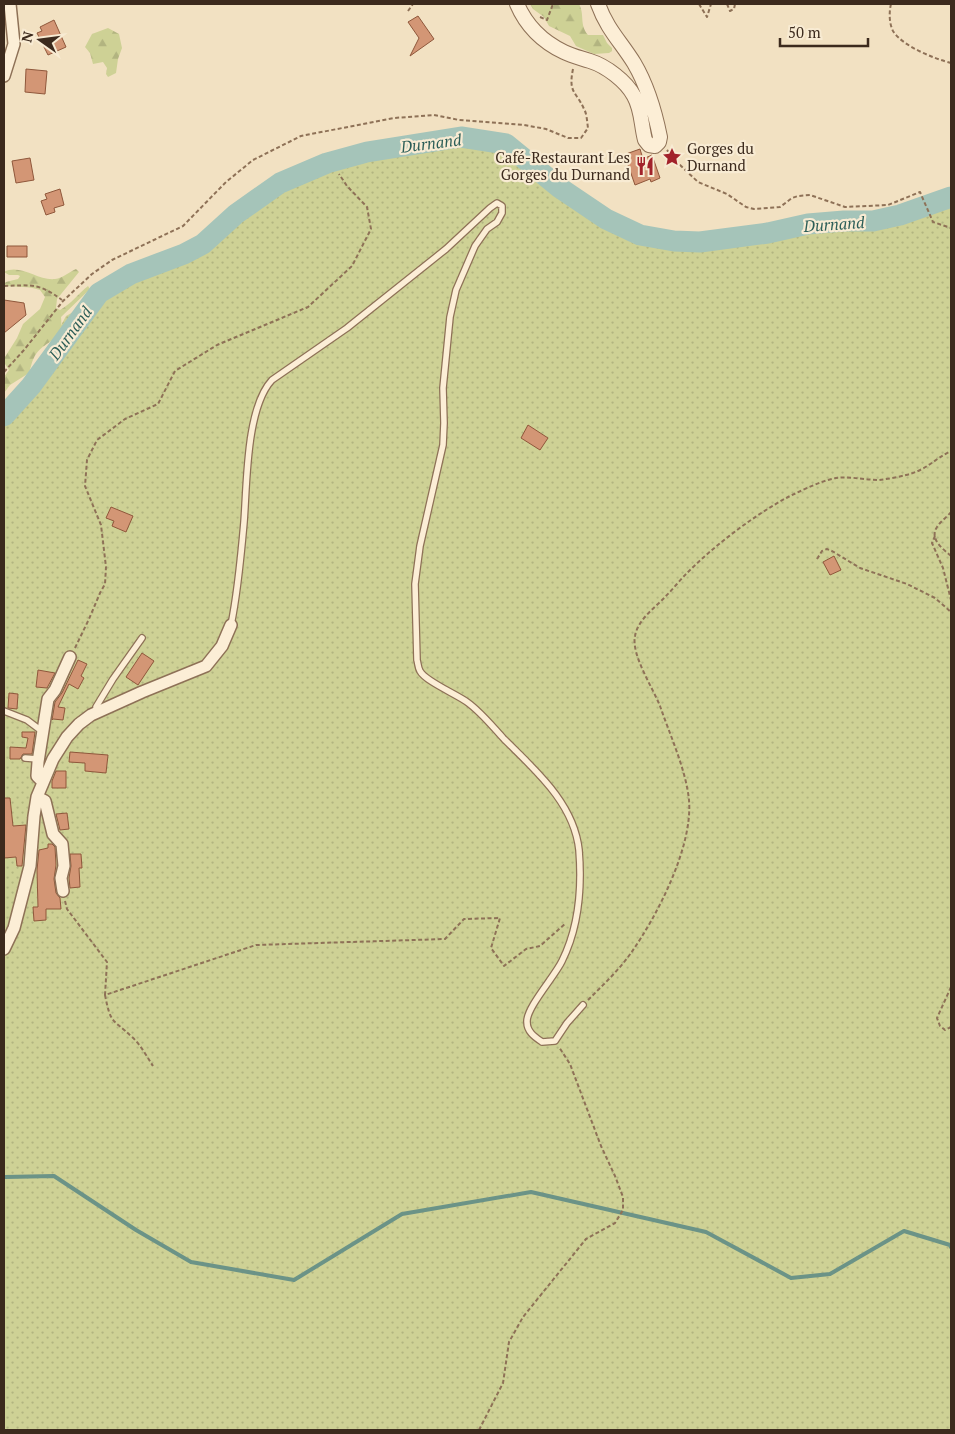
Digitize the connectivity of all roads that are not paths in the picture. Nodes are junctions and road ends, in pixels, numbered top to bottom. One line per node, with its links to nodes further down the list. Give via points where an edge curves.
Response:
1 (10, 4): 4 (street, via 14,44)
2 (517, 4): 3 (street, via 527,22 552,46 604,67 626,85 638,105 645,140 651,145 658,144 658,130 641,76 608,26)
3 (598, 4)
4 (4, 76)
5 (230, 625): 9 (street, via 222,646 206,666); 17 (lane, via 239,574 252,429 265,388 446,249 490,208 497,203 502,206 498,222 487,229 474,246 456,290 450,317 443,388 443,445 420,546 415,584 417,660 420,672 468,703 537,770 566,811 578,849 578,913 565,956 526,1022 532,1034 542,1042 555,1041)
6 (142, 638): 9 (lane, via 96,707)
7 (70, 657): 10 (street, via 48,699)
8 (4, 711): 10 (lane, via 27,720)
9 (97, 713): 13 (street, via 72,731 53,759)
10 (43, 732): 12 (street)
11 (25, 758): 12 (lane)
12 (38, 759): 13 (street, via 37,776)
13 (43, 782): 14 (street)
14 (38, 797): 15 (street, via 45,801 53,834 62,844); 16 (street, via 30,866 14,928)
15 (63, 891)
16 (4, 949)
17 (583, 1005)

